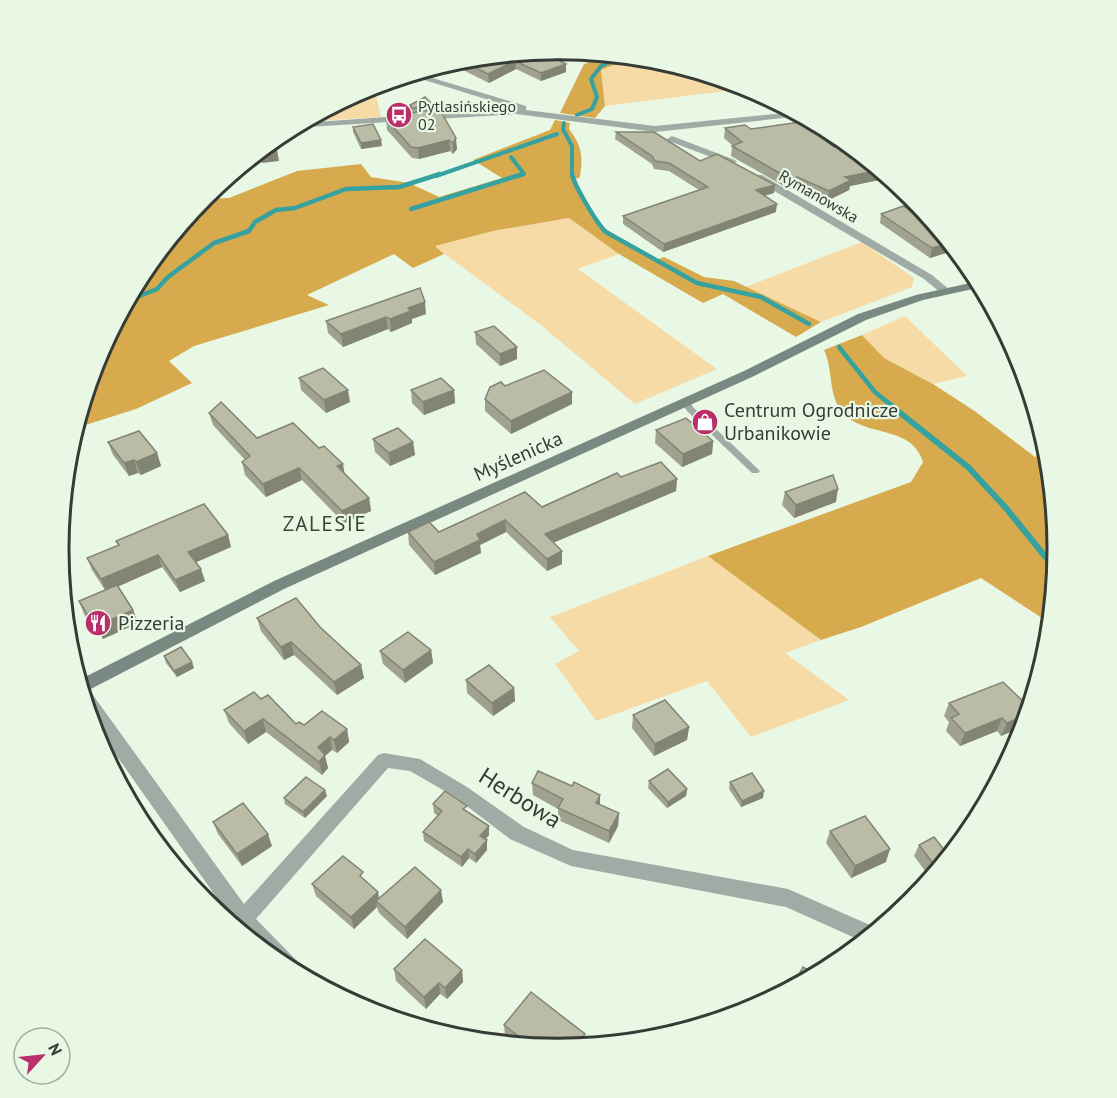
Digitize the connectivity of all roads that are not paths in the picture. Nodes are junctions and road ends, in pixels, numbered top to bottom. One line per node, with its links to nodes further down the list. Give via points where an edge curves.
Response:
1 (427, 79): 2 (street)
2 (528, 111): 3 (street, via 655,129); 4 (street)
3 (785, 115)
4 (317, 125)
5 (672, 139): 7 (street, Rymanowska, via 743,169 928,277)
6 (970, 286): 7 (street, Myślenicka)
7 (945, 291): 8 (street, Myślenicka, via 862,317)
8 (685, 402): 9 (lane); 10 (street, Myślenicka, via 279,585)
9 (755, 471)
10 (88, 683)
11 (101, 721): 12 (street)
12 (233, 914)
13 (241, 921): 14 (street, Herbowa, via 384,760 414,764 517,833 571,858 788,898)
14 (863, 931)

